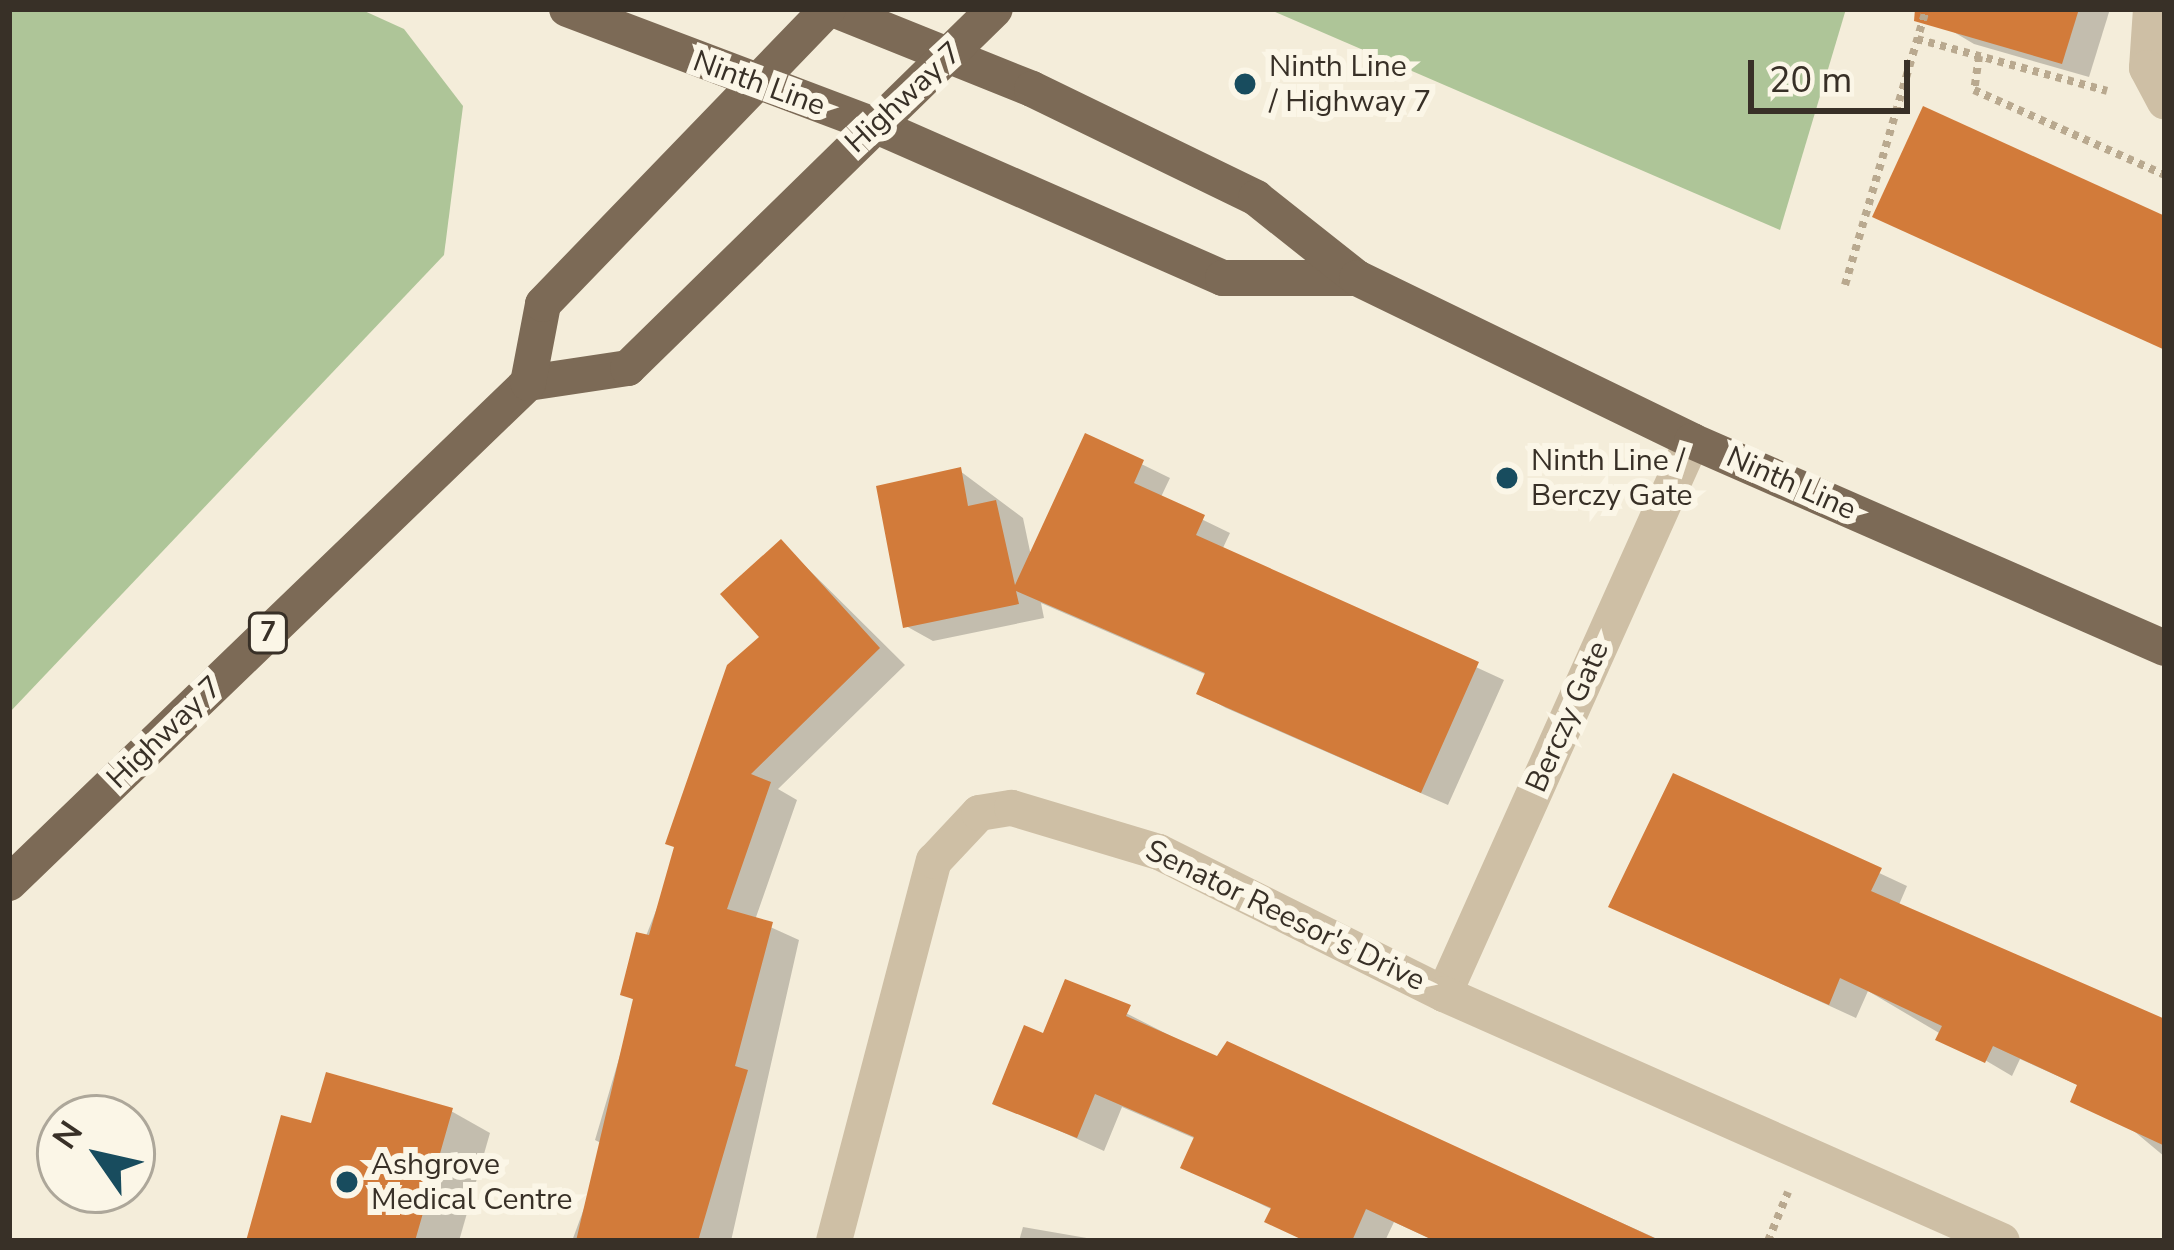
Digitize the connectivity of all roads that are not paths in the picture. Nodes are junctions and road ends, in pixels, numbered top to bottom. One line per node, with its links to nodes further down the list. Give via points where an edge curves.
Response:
1 (567, 9): 6 (main road, Ninth Line)
2 (831, 9): 5 (main road, Ninth Line); 6 (main road)
3 (995, 9): 5 (main road, Highway 7)
4 (2151, 9): 7 (street, via 2147,68)
5 (953, 55): 8 (main road, Highway 7); 9 (main road, Ninth Line, via 1256,198)
6 (752, 85): 8 (main road, Ninth Line); 10 (main road, via 544,304)
7 (2165, 102)
8 (872, 124): 9 (main road, Ninth Line, via 1222,278); 10 (main road, Highway 7, via 628,368)
9 (1357, 278): 11 (main road, Ninth Line)
10 (528, 383): 13 (main road, Highway 7 / 7)
11 (1692, 441): 12 (main road, Ninth Line); 14 (street, Berczy Gate)
12 (2165, 648)
13 (9, 884)
14 (1444, 994): 15 (street, Senator Reesor's Drive, via 1159,852 1047,813 979,814 934,861); 16 (street, Senator Reesor's Drive)
15 (834, 1241)
16 (2002, 1241)

